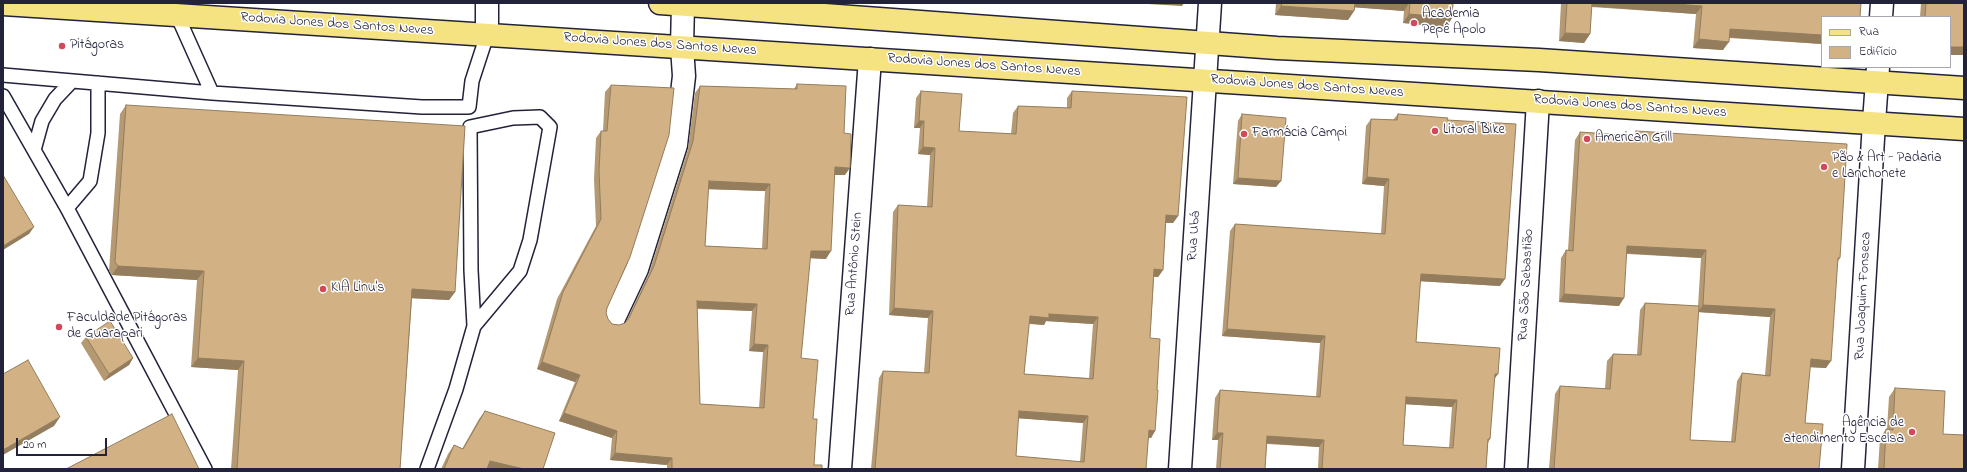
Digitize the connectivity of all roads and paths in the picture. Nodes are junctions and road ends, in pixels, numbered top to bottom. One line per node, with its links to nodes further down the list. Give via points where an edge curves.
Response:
1 (487, 3): 9 (street)
2 (660, 3): 6 (main road)
3 (1210, 3): 10 (street, Rua Ubá)
4 (1882, 3): 8 (street)
5 (3, 4): 7 (main road, Rodovia Jones dos Santos Neves)
6 (683, 4): 10 (main road); 11 (street)
7 (177, 15): 9 (main road, Rodovia Jones dos Santos Neves); 19 (lane)
8 (1881, 16)
9 (487, 34): 11 (main road, Rodovia Jones dos Santos Neves); 22 (lane, via 472,81)
10 (1208, 42): 14 (main road, via 1277,48); 15 (street, Rua Ubá)
11 (682, 47): 12 (main road, Rodovia Jones dos Santos Neves); 28 (street, via 684,76 676,145 637,269)
12 (870, 59): 15 (main road, Rodovia Jones dos Santos Neves); 32 (street, Rua Antônio Stein)
13 (3, 75): 16 (lane)
14 (1878, 75): 18 (main road); 23 (street, Rua Joaquim Fonseca)
15 (1206, 80): 21 (main road, Rodovia Jones dos Santos Neves); 33 (street, Rua Ubá)
16 (72, 81): 17 (lane); 26 (lane, via 55,99 42,121)
17 (98, 83): 19 (lane); 27 (lane, via 98,133 90,181)
18 (1964, 88)
19 (212, 93): 22 (lane, via 422,107)
20 (3, 96): 26 (lane)
21 (1538, 101): 23 (main road, Rodovia Jones dos Santos Neves); 34 (street, Rua São Sebastião)
22 (469, 107): 24 (lane)
23 (1874, 122): 25 (main road, Rodovia Jones dos Santos Neves); 35 (street, Rua Joaquim Fonseca)
24 (470, 127): 29 (lane); 29 (lane, via 513,118 540,117 550,127 530,240 520,271)
25 (1964, 129)
26 (34, 150): 27 (lane)
27 (67, 208): 30 (lane)
28 (613, 320)
29 (474, 326): 31 (lane, via 456,389)
30 (205, 469)
31 (427, 469)
32 (840, 469)
33 (1180, 469)
34 (1516, 469)
35 (1853, 469)

